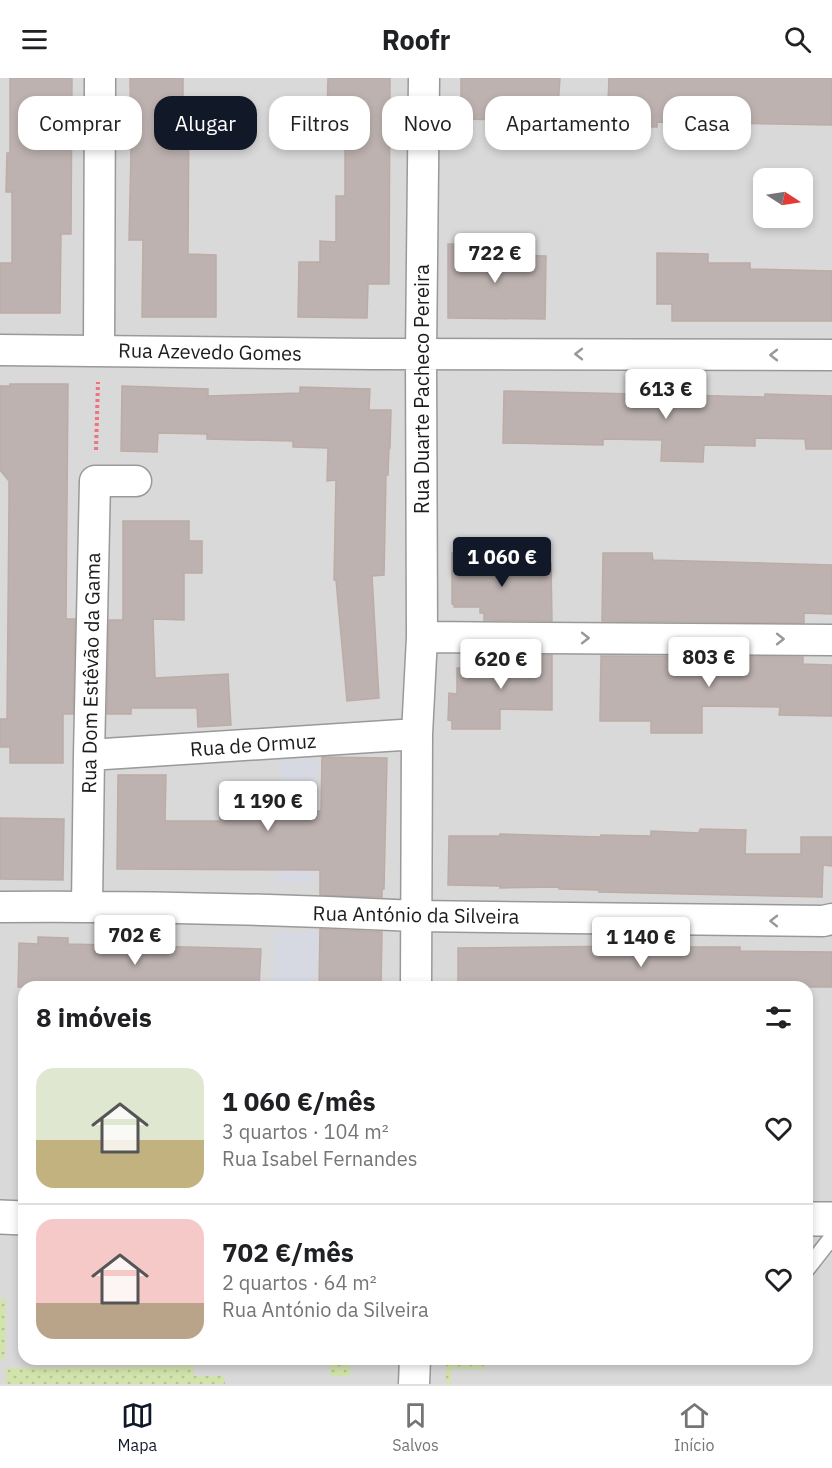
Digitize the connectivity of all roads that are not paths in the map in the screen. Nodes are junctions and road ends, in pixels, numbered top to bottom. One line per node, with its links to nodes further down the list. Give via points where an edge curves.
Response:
1 (100, 78): 4 (street)
2 (424, 78): 5 (street, Rua Duarte Pacheco Pereira)
3 (0, 350): 4 (street, Rua Azevedo Gomes)
4 (99, 351): 5 (street, Rua Azevedo Gomes)
5 (421, 353): 6 (street, Rua Azevedo Gomes, one-way to 5); 8 (street, Rua Duarte Pacheco Pereira)
6 (832, 355)
7 (136, 481): 11 (street, Rua Dom Estêvão da Gama, via 95,481)
8 (422, 637): 9 (street, one-way to 9); 10 (street, Rua Duarte Pacheco Pereira)
9 (832, 640)
10 (417, 734): 11 (street, Rua de Ormuz); 14 (street, Rua Duarte Pacheco Pereira)
11 (89, 755): 12 (street, Rua Dom Estêvão da Gama)
12 (87, 906): 13 (street, Rua António da Silveira); 14 (street, Rua António da Silveira)
13 (0, 907)
14 (416, 916): 15 (street, Rua António da Silveira, one-way to 14); 16 (street, Rua Duarte Pacheco Pereira)
15 (832, 919)
16 (416, 981)
17 (0, 1217): 18 (street)
18 (18, 1218)
19 (813, 1219): 20 (street)
20 (832, 1219)
21 (832, 1237): 22 (lane)
22 (813, 1261)
23 (415, 1365): 24 (street)
24 (414, 1384)

